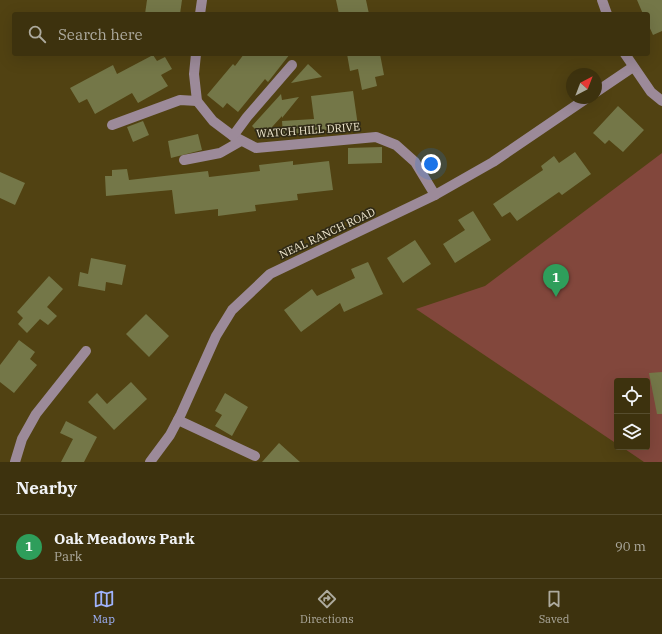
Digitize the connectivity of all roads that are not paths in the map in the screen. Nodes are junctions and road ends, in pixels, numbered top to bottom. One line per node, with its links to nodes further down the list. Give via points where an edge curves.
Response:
1 (202, 0): 3 (street)
2 (602, 0): 4 (street)
3 (200, 12)
4 (606, 12)
5 (196, 56): 10 (street, via 194,74)
6 (626, 56): 8 (street)
7 (292, 65): 14 (street, via 247,117)
8 (632, 67): 9 (street); 11 (street)
9 (602, 88)
10 (197, 101): 13 (street, via 180,100); 14 (street, WATCH HILL DRIVE, via 213,121)
11 (662, 101)
12 (578, 104): 16 (street, NEAL RANCH ROAD, via 493,162)
13 (112, 126)
14 (237, 138): 15 (street, via 220,153); 16 (street, WATCH HILL DRIVE, via 256,148 376,137 396,145 414,162)
15 (184, 160)
16 (435, 195): 18 (street, NEAL RANCH ROAD, via 270,274 232,310 216,336)
17 (86, 351): 20 (street, via 36,414 22,439)
18 (178, 420): 19 (street); 21 (street, NEAL RANCH ROAD)
19 (255, 456)
20 (16, 462)
21 (150, 462)

